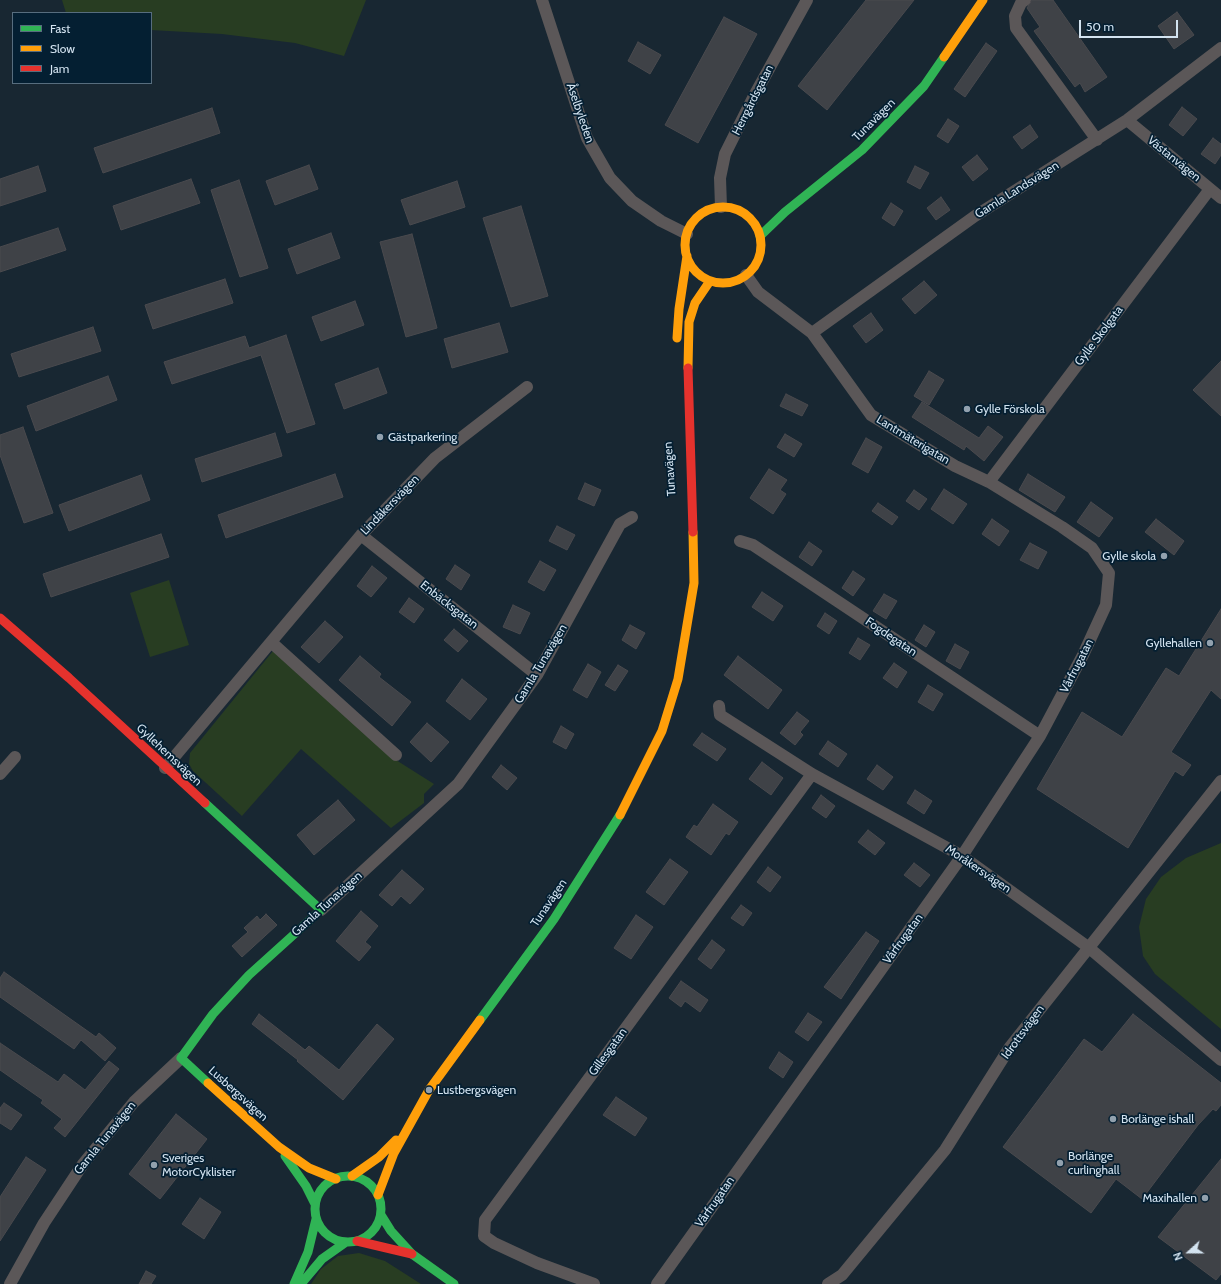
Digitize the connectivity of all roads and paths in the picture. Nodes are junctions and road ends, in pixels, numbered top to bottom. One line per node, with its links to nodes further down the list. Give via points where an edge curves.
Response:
1 (542, 0): 11 (street, Åselbyleden, via 588,138 610,178 632,200 661,221)
2 (807, 0): 10 (street, Herrgårdsgatan, via 725,154 720,178)
3 (983, 0): 12 (street, Tunavägen, via 924,86 862,150 785,212)
4 (1025, 0): 7 (street, via 1015,16 1016,28)
5 (1221, 48): 6 (street, Gamla Landsvägen)
6 (1127, 120): 7 (street, Gamla Landsvägen); 8 (street, Västanvägen)
7 (1097, 140): 16 (street, Gamla Landsvägen, via 975,216)
8 (1210, 189): 9 (street, Västanvägen); 20 (street, Gylle Skolgata)
9 (1221, 198)
10 (721, 207): 11 (street, via 709,209 699,215); 12 (street, via 731,208 750,218)
11 (687, 234): 13 (street)
12 (760, 236): 14 (street, via 758,258)
13 (687, 256): 15 (street, via 696,270); 17 (street)
14 (746, 275): 15 (street, via 735,281 723,283); 16 (street, Lantmäterigatan, via 758,292)
15 (710, 281): 28 (street, Tunavägen, via 695,303 689,322 694,583)
16 (812, 333): 20 (street, Lantmäterigatan, via 871,415 955,466)
17 (677, 346)
18 (527, 387): 22 (street, Lindåkersvägen, via 435,458)
19 (681, 443): 28 (street, Tunavägen, via 689,584)
20 (989, 482): 24 (street, Lantmäterigatan, via 1092,548)
21 (632, 517): 27 (street, Gamla Tunavägen, via 620,524)
22 (361, 535): 26 (street, Lindåkersvägen); 27 (street, Enbäcksgatan)
23 (740, 541): 30 (street, Fogdegatan, via 753,545)
24 (1109, 573): 30 (street, Vårfrugatan, via 1106,605)
25 (0, 618): 33 (street, Gyllehemsvägen, via 69,678)
26 (271, 642): 31 (street); 33 (street, Lindåkersvägen)
27 (537, 675): 38 (street, Gamla Tunavägen, via 458,784)
28 (678, 679): 42 (street, Tunavägen, via 662,731 609,834 554,919 428,1090)
29 (719, 706): 35 (street, Moråkersvägen, via 720,714)
30 (1040, 736): 37 (street, Vårfrugatan)
31 (396, 755)
32 (15, 756): 34 (street)
33 (165, 768): 38 (street, Gyllehemsvägen)
34 (0, 774)
35 (812, 774): 37 (street, Moråkersvägen); 57 (street, Gillesgatan, via 485,1220 484,1236 494,1243 537,1263)
36 (1221, 781): 39 (street, Idrottsvägen)
37 (962, 856): 39 (street, Moråkersvägen); 58 (street, Vårfrugatan)
38 (321, 910): 40 (street, Gamla Tunavägen, via 249,975 212,1014)
39 (1088, 947): 41 (street, Moråkersvägen); 59 (street, Idrottsvägen, via 1010,1046 945,1150 842,1275)
40 (180, 1058): 43 (street, Lusbergsvägen); 53 (street, Gamla Tunavägen, via 134,1102 83,1164 44,1223)
41 (1221, 1060)
42 (411, 1124): 44 (street, Tunavägen, via 379,1157); 46 (street, Tunavägen, via 394,1154)
43 (279, 1147): 45 (street, Lusbergsvägen, via 309,1168); 47 (street, Lusbergsvägen)
44 (352, 1176): 45 (street); 46 (street, via 367,1182)
45 (336, 1178): 47 (street, via 326,1184 319,1193)
46 (378, 1195): 48 (street)
47 (316, 1204): 49 (street)
48 (381, 1215): 50 (street, via 375,1229); 52 (street, via 391,1231)
49 (316, 1219): 51 (street, via 327,1235); 54 (street, via 308,1252)
50 (357, 1241): 51 (street); 52 (street)
51 (346, 1242): 55 (street, via 322,1259)
52 (412, 1254): 56 (street)
53 (10, 1284)
54 (294, 1284)
55 (301, 1284)
56 (454, 1284)
57 (594, 1284)
58 (657, 1284)
59 (828, 1284)

